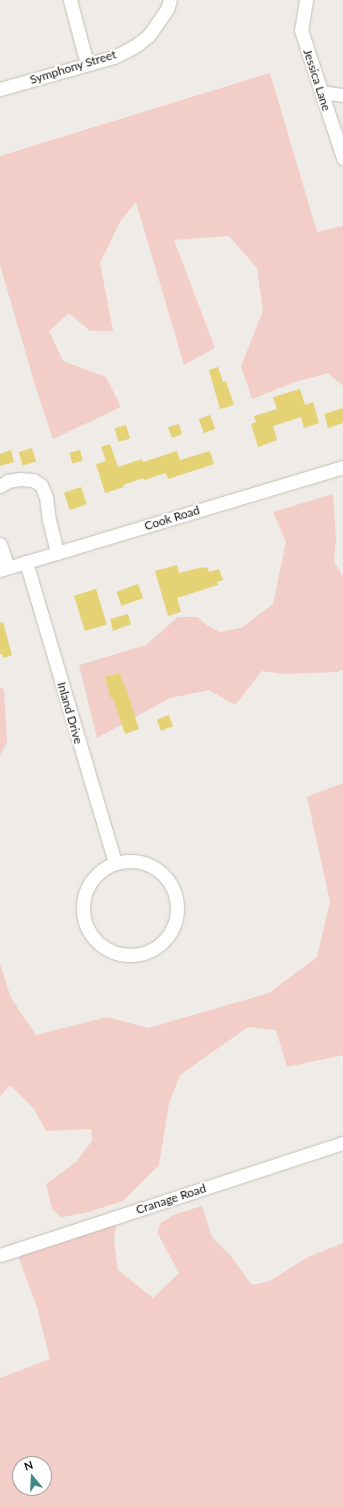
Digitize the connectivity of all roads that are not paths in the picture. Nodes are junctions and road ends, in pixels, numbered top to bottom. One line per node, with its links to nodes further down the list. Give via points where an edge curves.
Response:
1 (70, 0): 4 (street)
2 (170, 0): 4 (street, Symphony Street, via 158,25 138,44 114,56)
3 (306, 0): 6 (street, Jessica Lane, via 301,30)
4 (87, 64): 5 (street, Symphony Street)
5 (0, 89)
6 (320, 92): 7 (street); 8 (street, Jessica Lane)
7 (343, 95)
8 (343, 158)
9 (343, 467): 12 (street, Cook Road)
10 (0, 486): 12 (street, via 20,478 33,480 41,486 46,497)
11 (0, 544): 14 (street)
12 (57, 553): 13 (street, Cook Road)
13 (26, 562): 14 (street, Cook Road); 15 (street, Inland Drive)
14 (4, 568)
15 (115, 863): 15 (street, via 100,871 85,894 83,911 90,933 100,945 124,955 151,950 169,934 176,919 175,893 167,879 154,868 130,861)
16 (343, 1143): 17 (street, Cranage Road)
17 (0, 1255)

